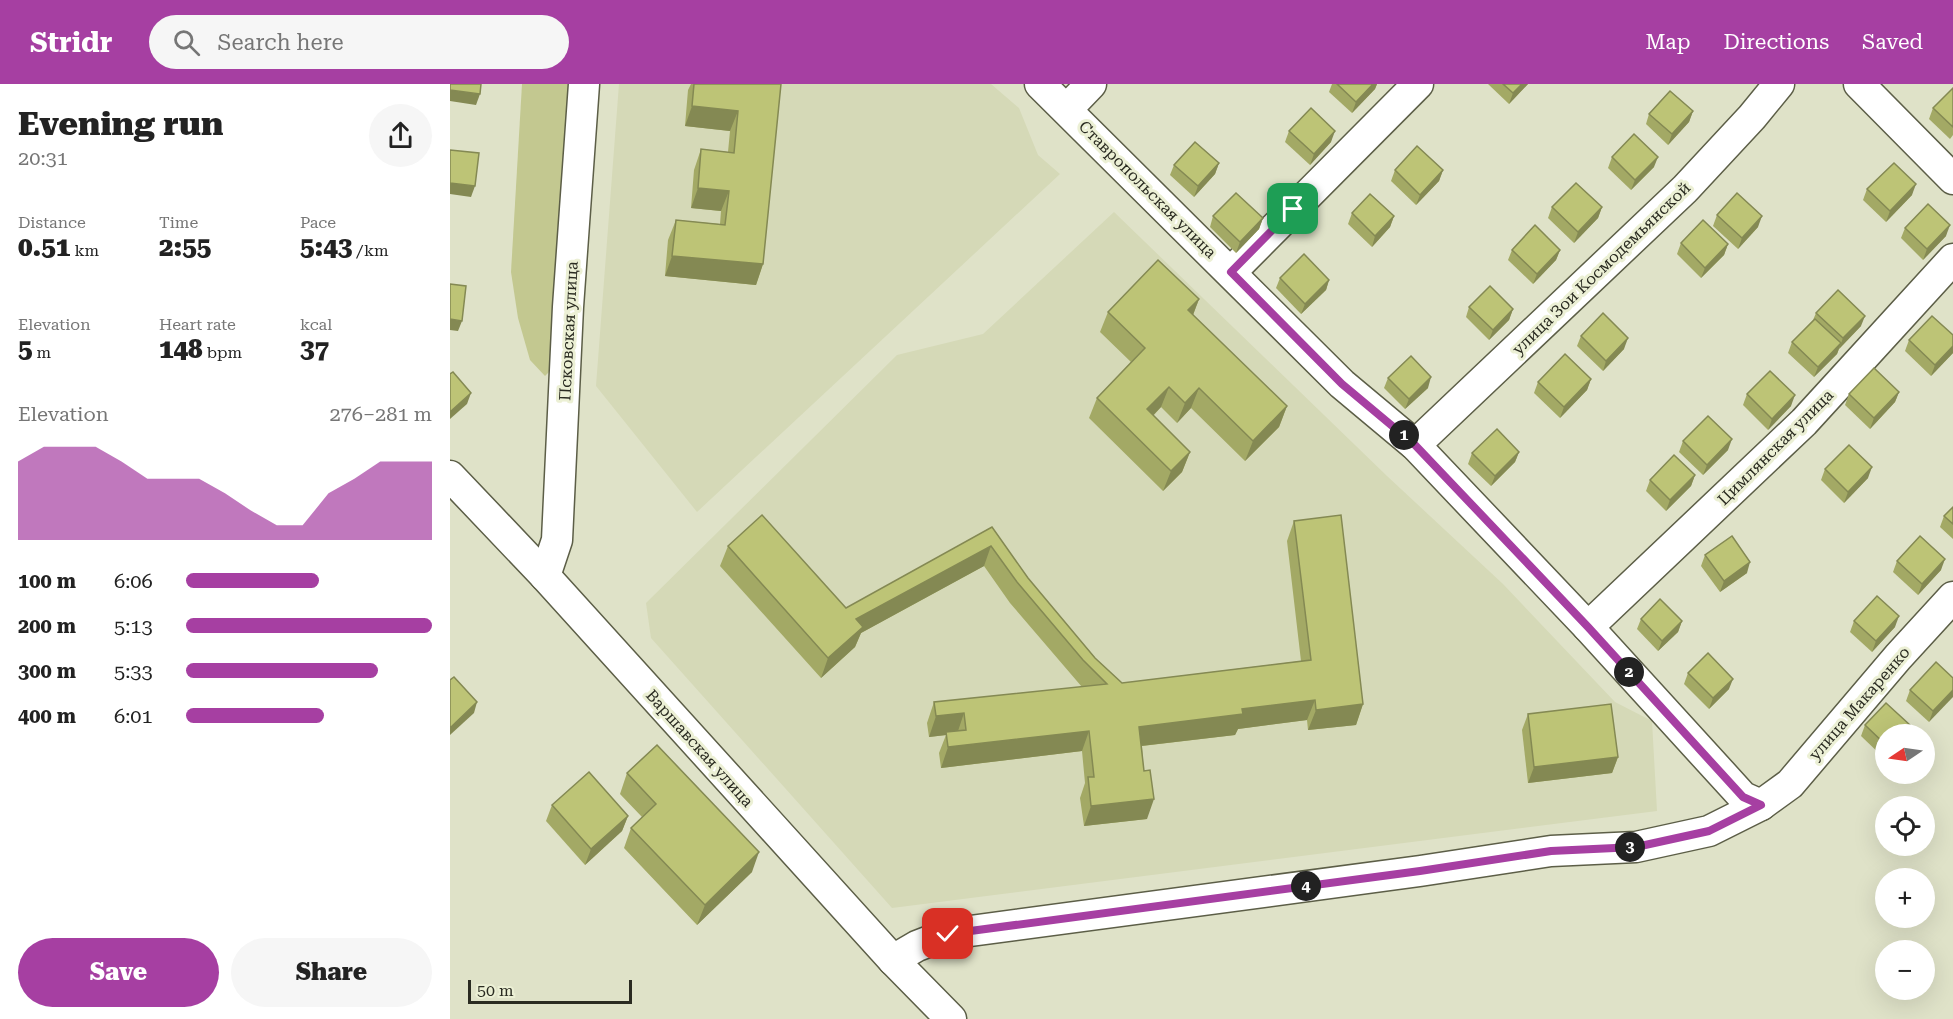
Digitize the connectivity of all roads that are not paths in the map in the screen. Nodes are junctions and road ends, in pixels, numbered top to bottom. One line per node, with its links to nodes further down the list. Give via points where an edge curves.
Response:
1 (584, 84): 13 (street, Псковская улица, via 557,540)
2 (1040, 84): 7 (street, Ставропольская улица)
3 (1091, 84): 7 (street)
4 (1418, 84): 10 (street)
5 (1779, 84): 11 (street, улица Зои Космодемьянской, via 1685,189)
6 (1859, 84): 8 (street)
7 (1067, 110): 10 (street, Ставропольская улица)
8 (1953, 179)
9 (1953, 259): 15 (street, Цимлянская улица, via 1804,422)
10 (1231, 272): 11 (street, Ставропольская улица, via 1342,384)
11 (1415, 445): 15 (street, Ставропольская улица)
12 (450, 476): 13 (street, Варшавская улица)
13 (545, 576): 17 (street, Варшавская улица)
14 (1953, 597): 16 (street, улица Макаренко, via 1790,784)
15 (1588, 627): 16 (street, Ставропольская улица, via 1743,797)
16 (1761, 805): 17 (street, улица Макаренко, via 1709,831 1636,847 1551,851 948,934)
17 (893, 960): 18 (street, Варшавская улица)
18 (951, 1019)

